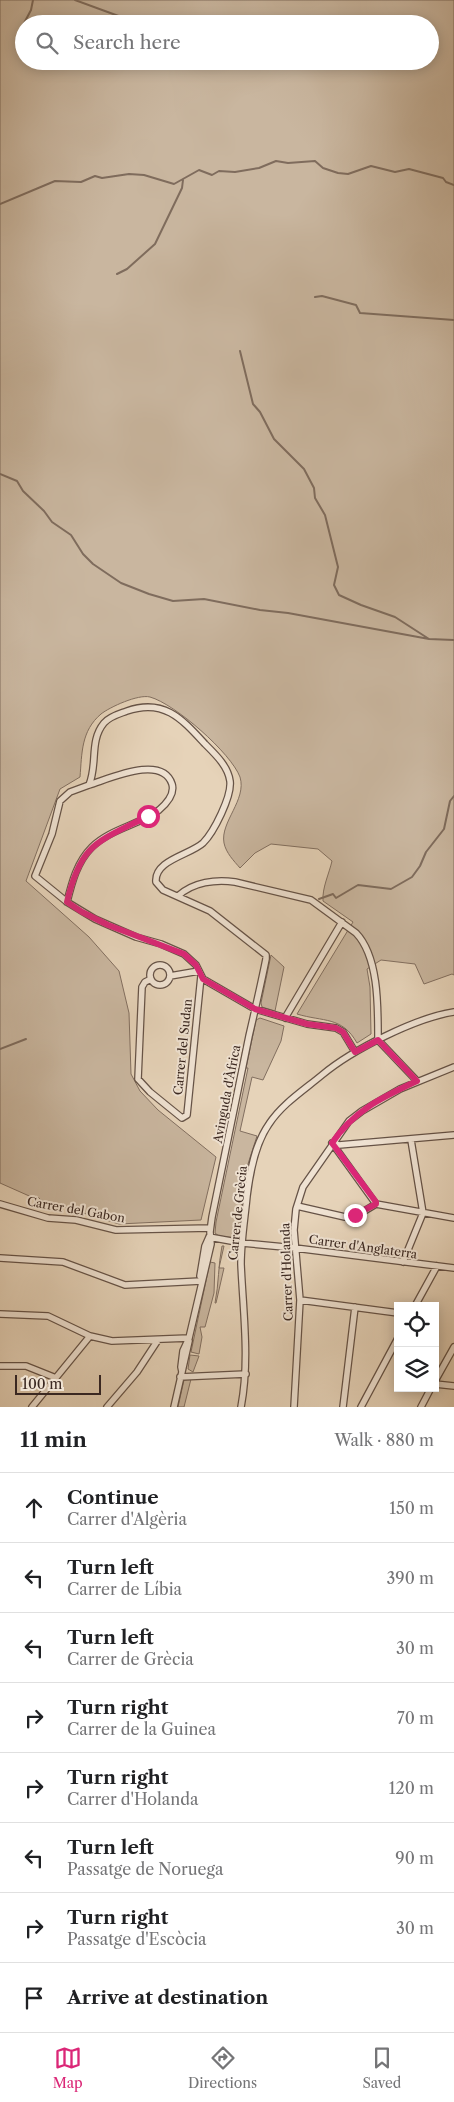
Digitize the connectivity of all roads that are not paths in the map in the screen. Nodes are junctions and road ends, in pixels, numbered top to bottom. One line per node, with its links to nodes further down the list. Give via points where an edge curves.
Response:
1 (89, 785): 2 (street, via 94,769 94,742 99,730 115,715 142,707 158,708 178,717 220,760 228,776 230,792 211,831 203,842 163,866 156,876 159,887); 3 (street, via 70,792 60,801 52,834 35,876); 3 (street, via 146,768 165,775 173,789 160,809 91,847 74,875)
2 (178, 896): 4 (street, via 188,888 223,880 311,900); 8 (street, Avinguda d'Àfrica, via 210,911 266,955)
3 (67, 902): 5 (street, via 108,925 184,954 191,958)
4 (342, 922): 10 (street); 11 (street, via 360,937 374,970)
5 (200, 974): 6 (street); 7 (street, Carrer del Sudan, via 187,1115 182,1118 138,1079 141,992 144,982); 8 (street)
6 (170, 976): 7 (street, via 160,985); 7 (street, via 164,966 156,966 150,972)
7 (151, 979)
8 (255, 1009): 10 (street); 23 (street, Avinguda d'Àfrica)
9 (454, 1012): 11 (street, Carrer de Grècia)
10 (285, 1018): 12 (street, via 336,1028 343,1032)
11 (378, 1040): 12 (street, Carrer de Grècia); 14 (street)
12 (355, 1052): 25 (street, Carrer de Grècia, via 289,1103 264,1132 250,1176)
13 (454, 1067): 14 (street, Carrer d'Holanda)
14 (417, 1081): 17 (street, Carrer d'Holanda, via 362,1111 349,1121)
15 (454, 1135): 16 (street)
16 (411, 1140): 17 (street); 21 (street)
17 (332, 1143): 19 (street); 20 (street, Carrer d'Holanda, via 308,1178)
18 (0, 1204): 23 (street, Carrer del Gabon, via 48,1218 76,1220 116,1230)
19 (376, 1204): 20 (street, via 346,1217); 21 (street)
20 (297, 1206): 26 (street, Carrer d'Holanda)
21 (424, 1214): 22 (street); 28 (street)
22 (454, 1218)
23 (210, 1228): 24 (street, Avinguda d'Àfrica)
24 (209, 1237): 25 (street, Carrer d'Anglaterra); 31 (street, Avinguda d'Àfrica)
25 (242, 1243): 26 (street, Carrer d'Anglaterra); 43 (street, Carrer de Grècia)
26 (295, 1248): 28 (street, Carrer d'Anglaterra); 32 (street, Carrer d'Holanda)
27 (0, 1258): 31 (street, via 63,1262 125,1285)
28 (402, 1262): 29 (street, Carrer d'Anglaterra)
29 (437, 1266): 30 (street, Carrer d'Anglaterra); 33 (street)
30 (454, 1268)
31 (201, 1281): 38 (street, Avinguda d'Àfrica)
32 (300, 1300): 34 (street); 54 (street, Carrer d'Holanda)
33 (417, 1302)
34 (355, 1307): 35 (street); 55 (street)
35 (394, 1312)
36 (0, 1314): 37 (street, via 48,1316)
37 (90, 1336): 39 (street, via 112,1341); 46 (street)
38 (189, 1338): 39 (street); 44 (street, Avinguda d'Àfrica, via 183,1351)
39 (158, 1340): 51 (street, via 137,1372)
40 (394, 1345): 56 (street)
41 (454, 1347): 45 (street)
42 (0, 1366): 46 (street, via 26,1366)
43 (246, 1374): 44 (street); 53 (street, Carrer de Grècia)
44 (181, 1375): 52 (street, Avinguda d'Àfrica)
45 (439, 1375)
46 (56, 1378): 50 (street)
47 (439, 1383): 48 (street)
48 (454, 1386)
49 (429, 1392): 57 (street)
50 (32, 1407)
51 (107, 1407)
52 (174, 1407)
53 (241, 1407)
54 (294, 1407)
55 (343, 1407)
56 (360, 1407)
57 (421, 1407)

